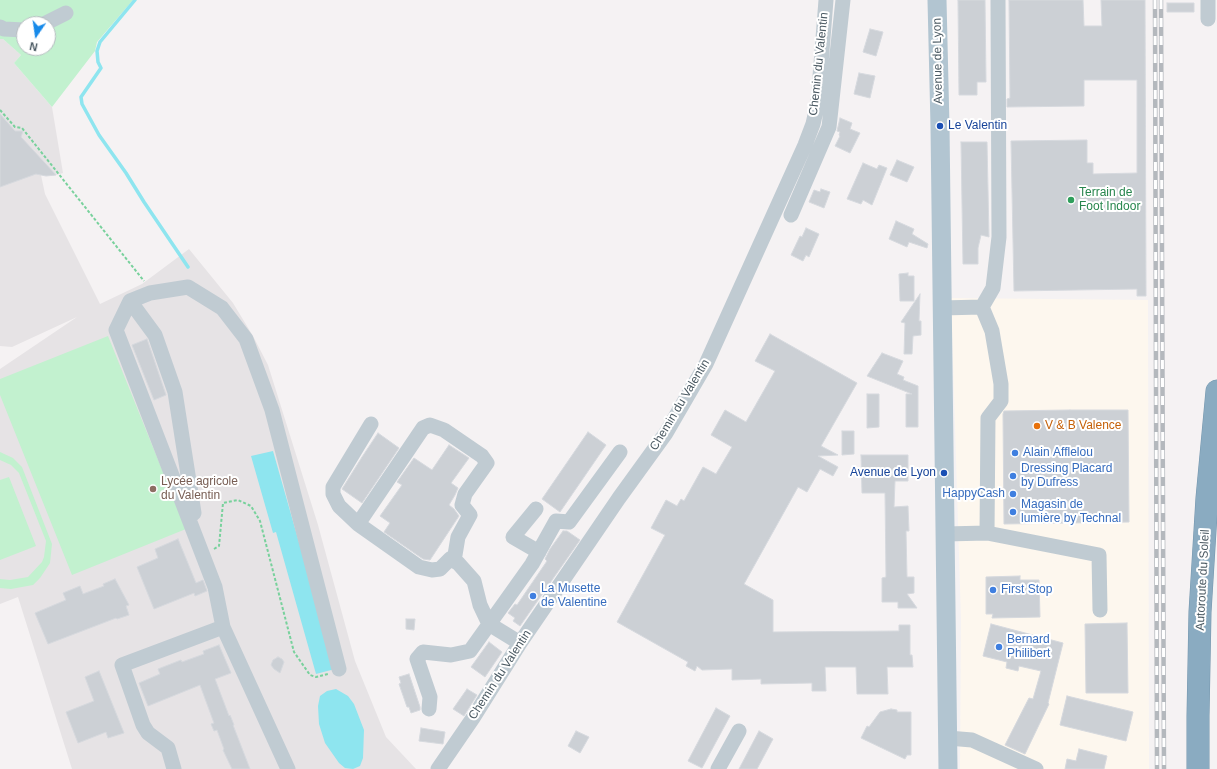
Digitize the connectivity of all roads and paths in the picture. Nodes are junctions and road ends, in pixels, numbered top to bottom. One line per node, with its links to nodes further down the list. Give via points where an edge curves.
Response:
1 (826, 0): 31 (street, Chemin du Valentin, via 818,102 813,124 706,364 666,433)
2 (843, 0): 12 (street, via 830,127)
3 (937, 0): 16 (main road, Avenue de Lyon)
4 (998, 0): 15 (street, via 999,237 993,288)
5 (1208, 0): 8 (street)
6 (66, 13): 7 (street)
7 (56, 18)
8 (1208, 19)
9 (0, 27): 10 (street)
10 (16, 30)
11 (0, 110): 13 (path, via 15,127 22,128 148,286)
12 (791, 215)
13 (150, 293): 14 (street); 32 (street, via 188,287 222,308 246,339 272,410)
14 (130, 301): 24 (street, via 155,335 176,392); 24 (street, via 116,330)
15 (982, 307): 16 (street); 23 (street, via 992,331 1001,384 1001,401 988,418)
16 (941, 308): 22 (main road, Avenue de Lyon)
17 (1217, 391): 42 (highway, Autoroute du Soleil, via 1200,612)
18 (371, 424): 21 (street, via 333,487 333,494 339,506)
19 (620, 452): 25 (street, via 569,522 556,521)
20 (536, 509): 25 (street, via 513,537)
21 (358, 524): 27 (street, via 419,567 440,570 450,559); 27 (street, via 423,428 430,424 444,430 482,456 487,463 465,494 462,505 470,515 458,537)
22 (945, 534): 23 (street); 35 (main road, Avenue de Lyon)
23 (987, 534): 28 (street, via 1099,555)
24 (198, 542): 26 (street)
25 (539, 552): 29 (street)
26 (204, 557): 30 (street, via 215,587); 32 (path, via 219,546 223,504 238,500 251,506 260,521 294,652 310,675 316,677)
27 (454, 561): 29 (street, via 474,581 480,605)
28 (1100, 610)
29 (489, 624): 31 (street); 33 (street, via 470,651 451,655 423,652 417,659 430,697)
30 (223, 627): 37 (street, via 122,665 143,725 148,733 168,748); 38 (street)
31 (520, 642): 39 (street, Chemin du Valentin)
32 (339, 668)
33 (429, 709)
34 (739, 731): 40 (street)
35 (948, 738): 36 (street, via 972,740); 41 (main road, Avenue de Lyon)
36 (1029, 768)
37 (174, 769)
38 (288, 769)
39 (438, 769)
40 (718, 769)
41 (948, 769)
42 (1198, 769)

